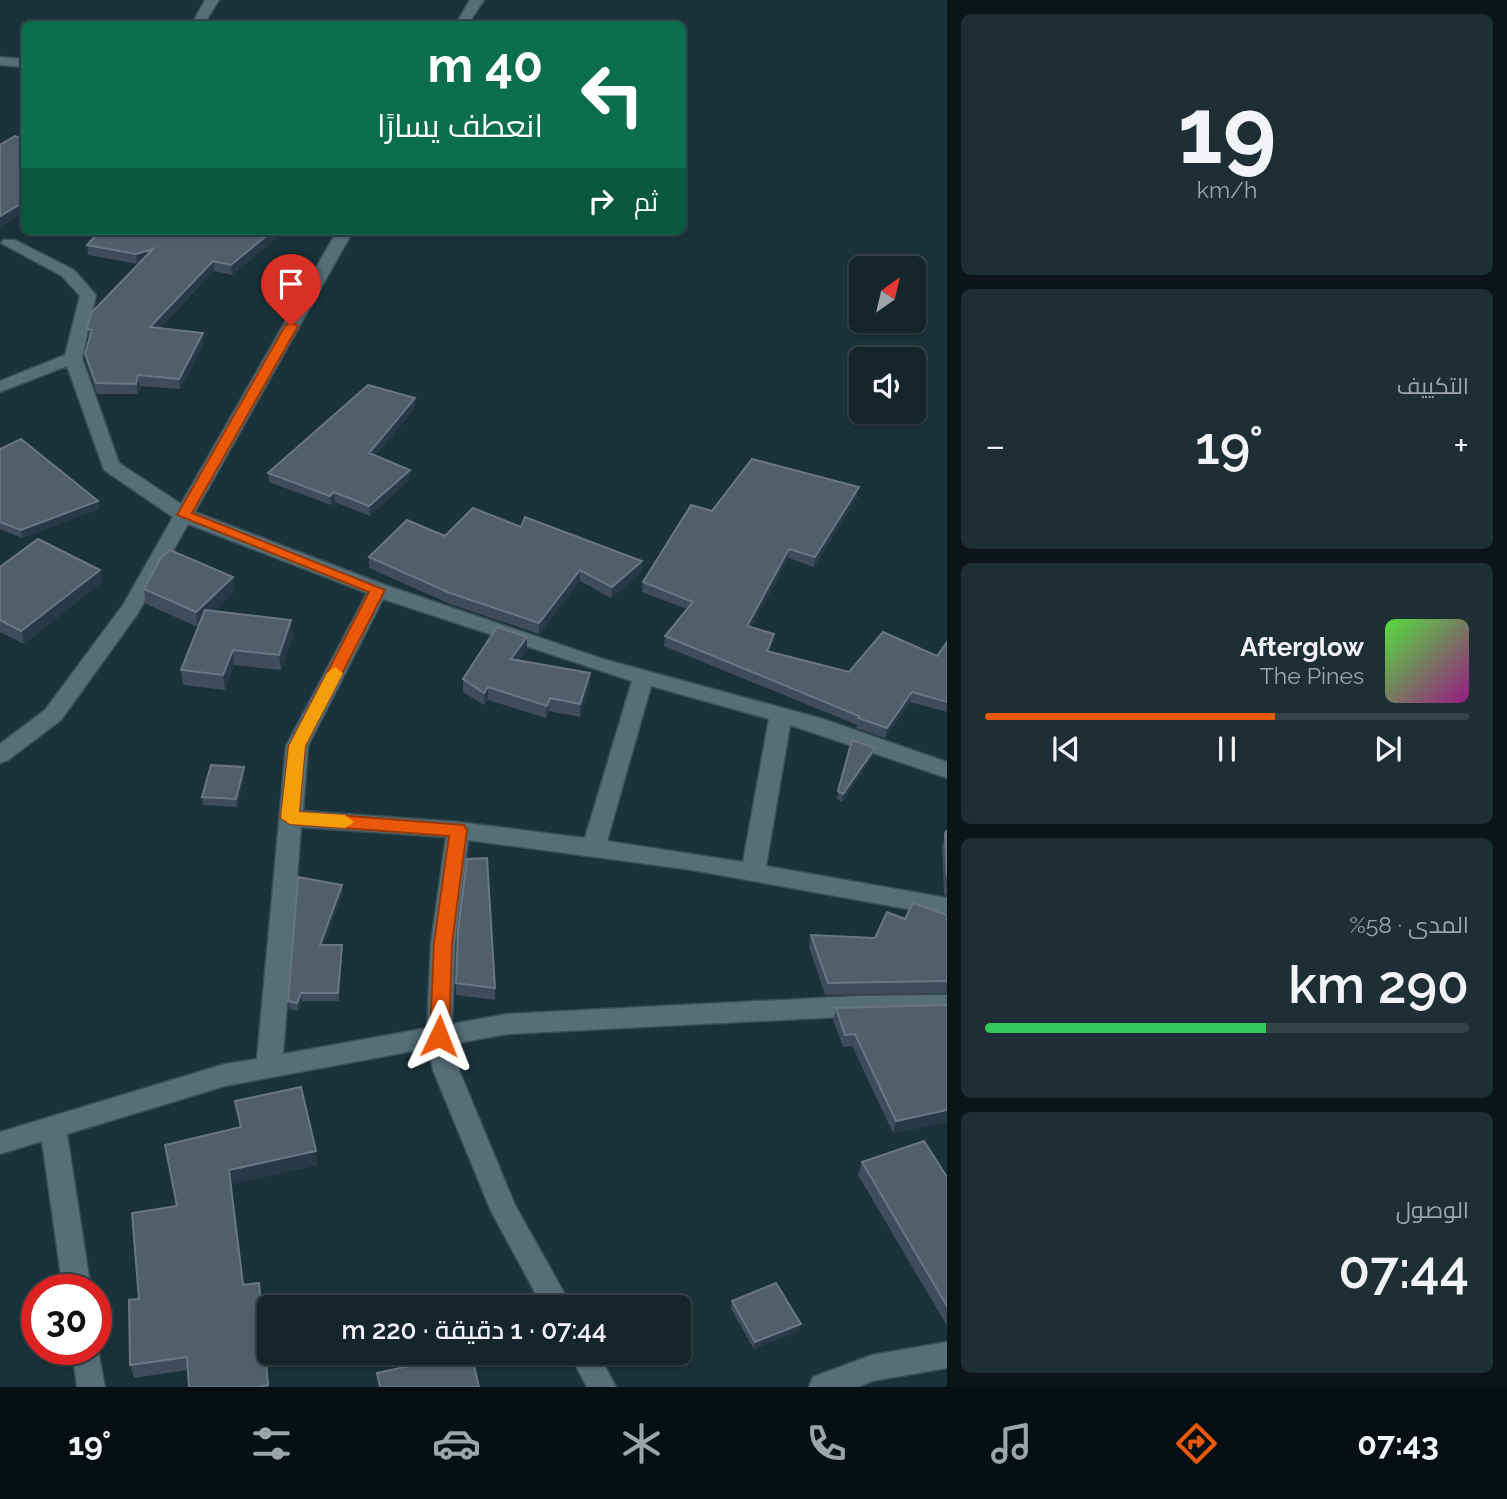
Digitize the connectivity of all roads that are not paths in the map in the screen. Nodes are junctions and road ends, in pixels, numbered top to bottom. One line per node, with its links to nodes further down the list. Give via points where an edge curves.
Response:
1 (212, 0): 3 (street)
2 (477, 0): 4 (street)
3 (200, 21)
4 (464, 21)
5 (0, 61): 6 (street)
6 (21, 63)
7 (343, 235): 11 (street)
8 (11, 241): 9 (street, via 68,273 88,295)
9 (73, 358): 10 (street); 11 (street, via 111,467)
10 (0, 387)
11 (184, 515): 12 (street); 15 (street, via 131,608 53,715)
12 (378, 590): 13 (street); 17 (street, via 297,746)
13 (643, 677): 14 (street); 19 (street)
14 (781, 715): 16 (street); 20 (street)
15 (0, 755)
16 (947, 770)
17 (290, 818): 18 (street); 24 (street)
18 (458, 830): 19 (street); 23 (street, via 443,943)
19 (594, 848): 20 (street)
20 (753, 872): 21 (street)
21 (947, 907)
22 (947, 1005): 23 (street, via 508,1024)
23 (439, 1036): 24 (street); 28 (street, via 446,1070 504,1212)
24 (269, 1068): 25 (street, via 225,1075)
25 (53, 1127): 26 (street); 27 (street)
26 (0, 1143)
27 (75, 1274)
28 (551, 1295)
29 (947, 1355): 32 (street, via 872,1368)
30 (88, 1365): 33 (street)
31 (590, 1365): 34 (street)
32 (836, 1385)
33 (91, 1387)
34 (602, 1387)

